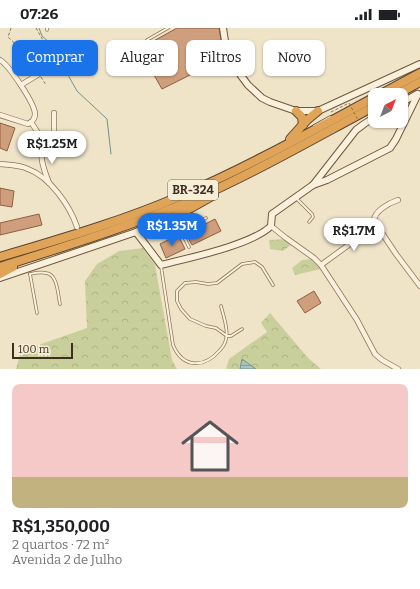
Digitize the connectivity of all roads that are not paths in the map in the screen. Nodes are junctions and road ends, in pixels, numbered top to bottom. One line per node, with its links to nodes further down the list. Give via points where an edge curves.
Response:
1 (168, 28): 3 (lane)
2 (223, 28): 16 (main road, via 231,59 248,85 262,98)
3 (147, 40)
4 (0, 60): 9 (street, via 7,65)
5 (420, 64): 17 (main road)
6 (420, 73): 10 (highway)
7 (36, 76): 9 (street)
8 (420, 82): 11 (highway)
9 (21, 85): 20 (street, via 34,109)
10 (392, 88)
11 (408, 88)
12 (419, 95): 13 (main road); 28 (main road, via 390,148)
13 (408, 100)
14 (368, 101): 24 (highway, BR-324)
15 (368, 110): 26 (highway, BR-324)
16 (296, 111): 17 (main road); 22 (highway, via 302,117)
17 (318, 111): 22 (highway)
18 (54, 113): 23 (street, via 54,141 51,145)
19 (0, 115): 20 (street, via 28,124)
20 (31, 122): 23 (street)
21 (368, 122): 28 (main road, via 356,130)
22 (302, 125): 24 (highway, via 289,140)
23 (45, 144): 27 (street, via 42,148 42,159)
24 (255, 161): 41 (highway, BR-324, via 177,198 131,216)
25 (0, 164): 27 (street, via 30,169)
26 (239, 178): 31 (highway); 39 (highway, BR-324, via 148,218)
27 (49, 183): 36 (street, via 73,214)
28 (313, 185): 29 (main road)
29 (295, 197): 33 (lane, via 312,214); 35 (main road, via 272,214)
30 (398, 200): 34 (street, via 375,214 373,219)
31 (174, 216): 37 (lane); 38 (main road)
32 (206, 218): 37 (lane)
33 (309, 222)
34 (376, 225): 43 (street); 49 (street)
35 (271, 226): 42 (main road, via 227,248); 43 (street)
36 (77, 227)
37 (180, 230): 40 (lane)
38 (136, 232): 42 (main road); 45 (main road)
39 (74, 244): 44 (highway, BR-324); 46 (highway, via 63,251)
40 (189, 247)
41 (0, 257)
42 (161, 265): 54 (lane, via 173,345 179,356 188,362 197,363 211,359 223,346)
43 (321, 265): 55 (street, via 357,320 375,354)
44 (0, 267)
45 (29, 271): 47 (main road); 50 (lane, via 52,276); 52 (lane)
46 (0, 274)
47 (0, 278)
48 (273, 286): 54 (lane, via 262,267 255,262 242,264 217,283 184,283 180,287 176,301 180,309 190,319 216,328)
49 (420, 286)
50 (60, 304)
51 (220, 306): 54 (lane)
52 (37, 313)
53 (242, 329): 54 (lane)
54 (227, 336)
55 (398, 369)

